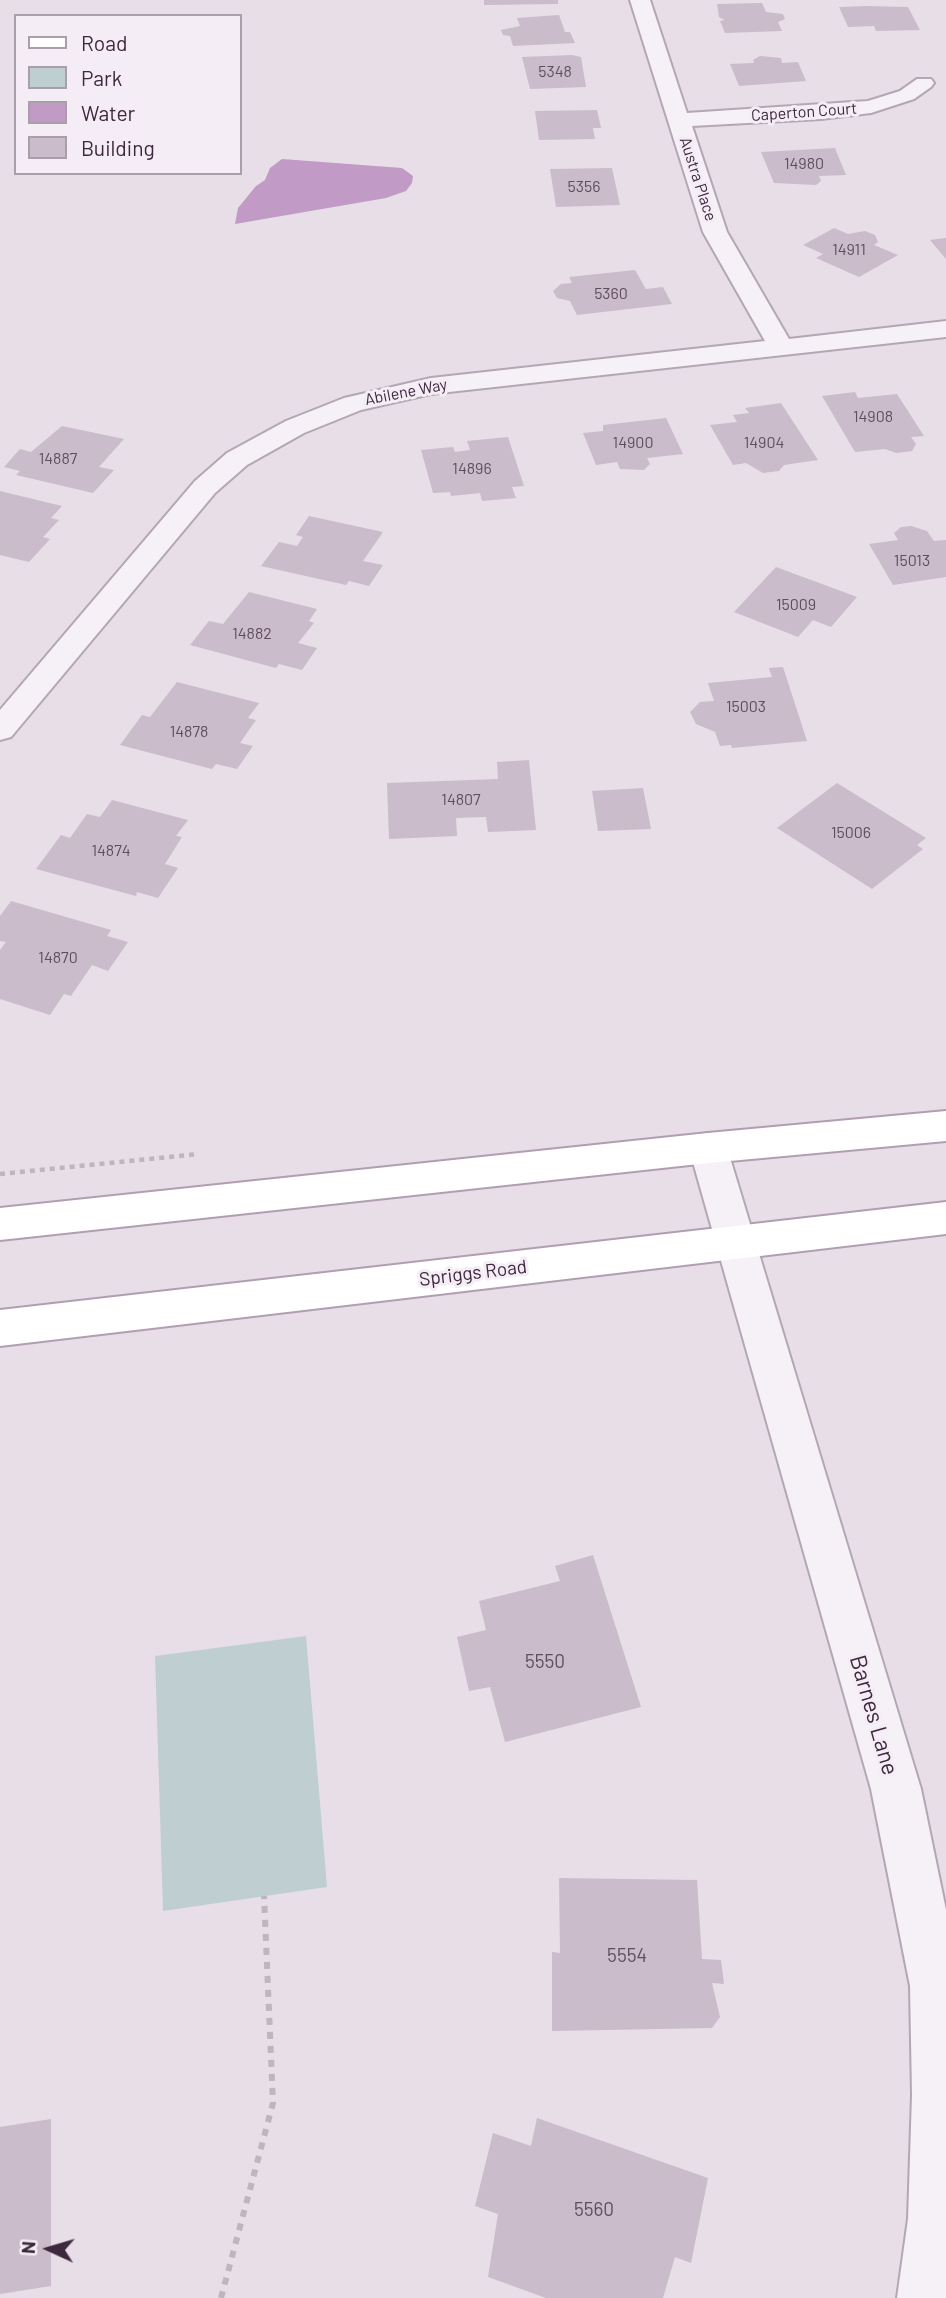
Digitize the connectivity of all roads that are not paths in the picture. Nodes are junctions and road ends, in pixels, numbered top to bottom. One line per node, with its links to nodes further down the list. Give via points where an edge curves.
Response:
1 (640, 0): 3 (street, Austra Place)
2 (924, 83): 3 (street, Caperton Court, via 907,95 871,107)
3 (679, 120): 5 (street, Austra Place, via 715,232)
4 (946, 329): 5 (street, Abilene Way)
5 (781, 347): 6 (street, Abilene Way, via 431,386 353,404 295,427 247,453 205,487)
6 (0, 730)
7 (946, 1126): 8 (main road)
8 (708, 1148): 10 (main road); 11 (street, Barnes Lane)
9 (946, 1218): 11 (main road, Spriggs Road)
10 (0, 1224)
11 (736, 1242): 12 (main road, Spriggs Road); 13 (street, Barnes Lane, via 896,1789 936,1986 936,2219)
12 (0, 1328)
13 (926, 2298)

